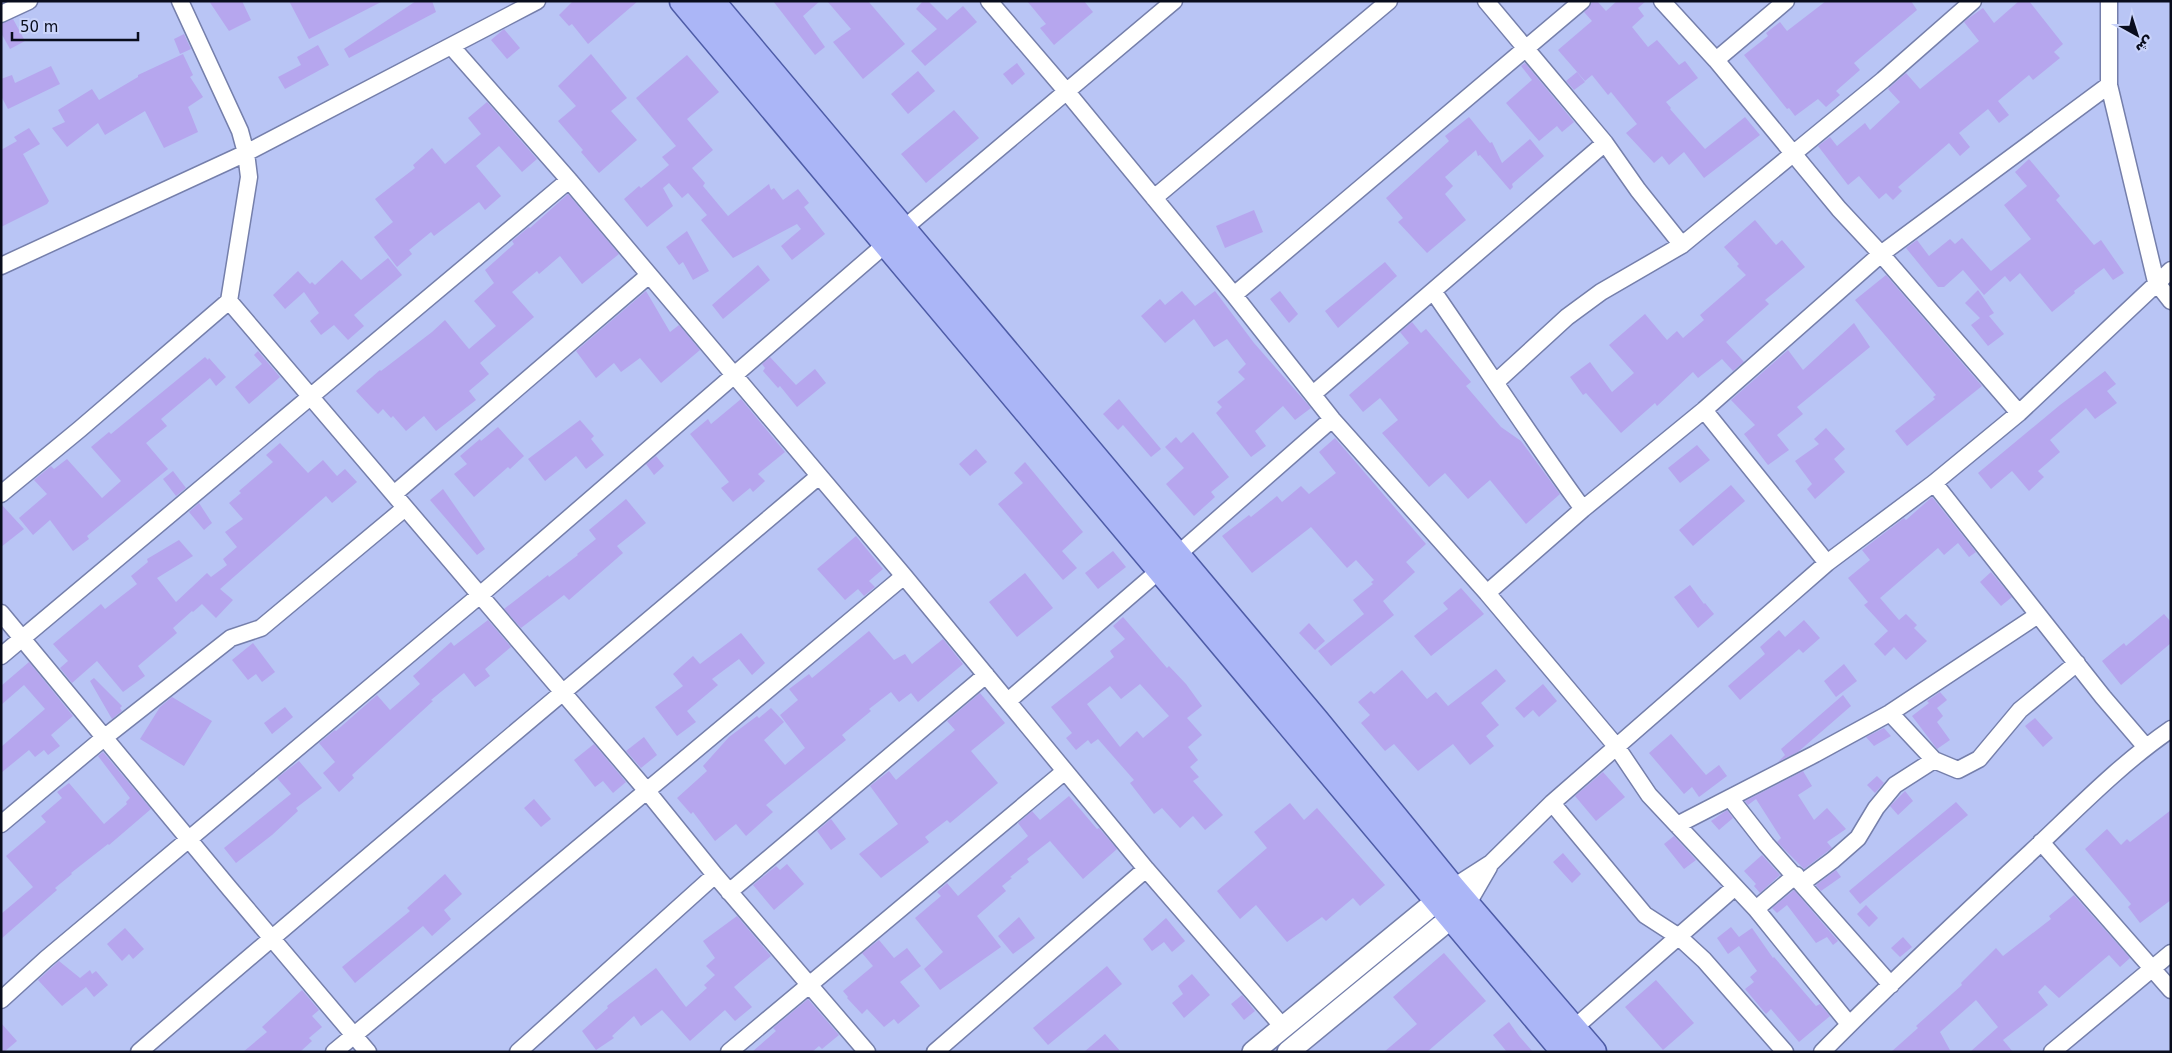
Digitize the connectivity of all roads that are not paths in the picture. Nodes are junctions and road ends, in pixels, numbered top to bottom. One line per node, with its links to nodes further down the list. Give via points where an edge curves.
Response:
1 (29, 1): 15 (street)
2 (180, 1): 22 (street, via 240,131)
3 (537, 1): 16 (street)
4 (683, 1): 26 (main road)
5 (711, 1): 26 (main road)
6 (989, 1): 20 (street)
7 (1389, 1): 25 (street)
8 (1486, 1): 17 (street)
9 (1582, 1): 17 (street)
10 (1662, 1): 18 (street)
11 (1786, 1): 18 (street)
12 (2109, 1): 19 (street)
13 (1971, 2): 23 (street)
14 (1166, 4): 20 (street)
15 (1, 14)
16 (452, 46): 22 (street); 24 (street)
17 (1526, 49): 21 (street); 34 (street)
18 (1716, 60): 23 (street)
19 (2109, 85): 28 (street); 32 (street)
20 (1067, 92): 25 (street); 26 (street)
21 (1605, 143): 27 (street); 33 (street)
22 (246, 153): 29 (street); 35 (street, via 248,177)
23 (1794, 154): 27 (street); 28 (street)
24 (569, 180): 31 (street); 40 (street)
25 (1154, 198): 34 (street)
26 (895, 236): 37 (street); 50 (main road)
27 (1682, 245): 38 (street, via 1601,292 1567,317)
28 (1881, 254): 41 (street); 42 (street)
29 (1, 266)
30 (2171, 270): 32 (street)
31 (649, 275): 37 (street); 47 (street)
32 (2156, 282): 36 (street); 42 (street)
33 (1433, 291): 38 (street); 39 (street)
34 (1234, 295): 39 (street)
35 (229, 300): 40 (street); 46 (street)
36 (2171, 301)
37 (733, 376): 44 (street); 54 (street)
38 (1496, 382): 49 (street)
39 (1313, 394): 43 (street)
40 (311, 397): 47 (street); 57 (street)
41 (1704, 410): 49 (street); 51 (street)
42 (2019, 413): 45 (street)
43 (1332, 419): 50 (street); 53 (street)
44 (820, 476): 52 (street); 61 (street)
45 (1934, 483): 51 (street); 56 (street)
46 (1, 494)
47 (394, 494): 48 (street)
48 (406, 508): 54 (street); 65 (street, via 261,628 231,638)
49 (1583, 509): 53 (street)
50 (1169, 562): 62 (street); 82 (main road, via 1316,721)
51 (1827, 563): 66 (street)
52 (904, 576): 60 (street); 70 (street)
53 (1487, 593): 66 (street)
54 (480, 595): 61 (street); 75 (street)
55 (1, 613): 57 (street)
56 (2038, 615): 59 (street); 63 (street)
57 (22, 638): 58 (street); 65 (street)
58 (1, 656)
59 (2076, 663): 67 (street); 68 (street, via 2020,710 1979,759 1958,770)
60 (986, 675): 62 (street); 81 (street)
61 (564, 693): 70 (street); 84 (street)
62 (1008, 701): 69 (street)
63 (1890, 713): 68 (street); 71 (street)
64 (2171, 729): 67 (street)
65 (105, 737): 73 (street); 75 (street)
66 (1616, 746): 72 (street); 74 (street, via 1649,795)
67 (2146, 746): 76 (street)
68 (1934, 760): 79 (street, via 1895,786 1876,808 1858,838 1833,860)
69 (1065, 770): 77 (street); 88 (street)
70 (647, 790): 78 (street); 94 (street)
71 (1730, 798): 74 (street); 79 (street)
72 (1552, 804): 82 (street); 85 (street, via 1645,915)
73 (1, 824)
74 (1677, 825): 80 (street)
75 (188, 839): 84 (street); 91 (street)
76 (2042, 842): 87 (street); 89 (street)
77 (1146, 869): 93 (street); 102 (street)
78 (715, 876): 81 (street); 99 (street)
79 (1799, 879): 83 (street); 89 (street)
80 (1735, 886): 83 (street); 85 (street)
81 (729, 892): 88 (street)
82 (1452, 903): 93 (street); 95 (main road); 104 (street)
83 (1756, 909): 92 (street)
84 (271, 938): 94 (street); 96 (street)
85 (1679, 938): 95 (street); 106 (street, via 1704,960)
86 (2171, 953): 87 (street)
87 (2152, 968): 90 (street); 108 (street)
88 (809, 984): 100 (street); 101 (street)
89 (1892, 985): 92 (street)
90 (2171, 990)
91 (1, 1000)
92 (1850, 1024): 107 (street)
93 (1283, 1027): 103 (street)
94 (354, 1035): 97 (street); 98 (street)
95 (1569, 1040): 105 (main road)
96 (139, 1052)
97 (334, 1052)
98 (368, 1052)
99 (518, 1052)
100 (729, 1052)
101 (867, 1052)
102 (935, 1052)
103 (1253, 1052)
104 (1288, 1052)
105 (1593, 1052)
106 (1785, 1052)
107 (1822, 1052)
108 (2052, 1052)

